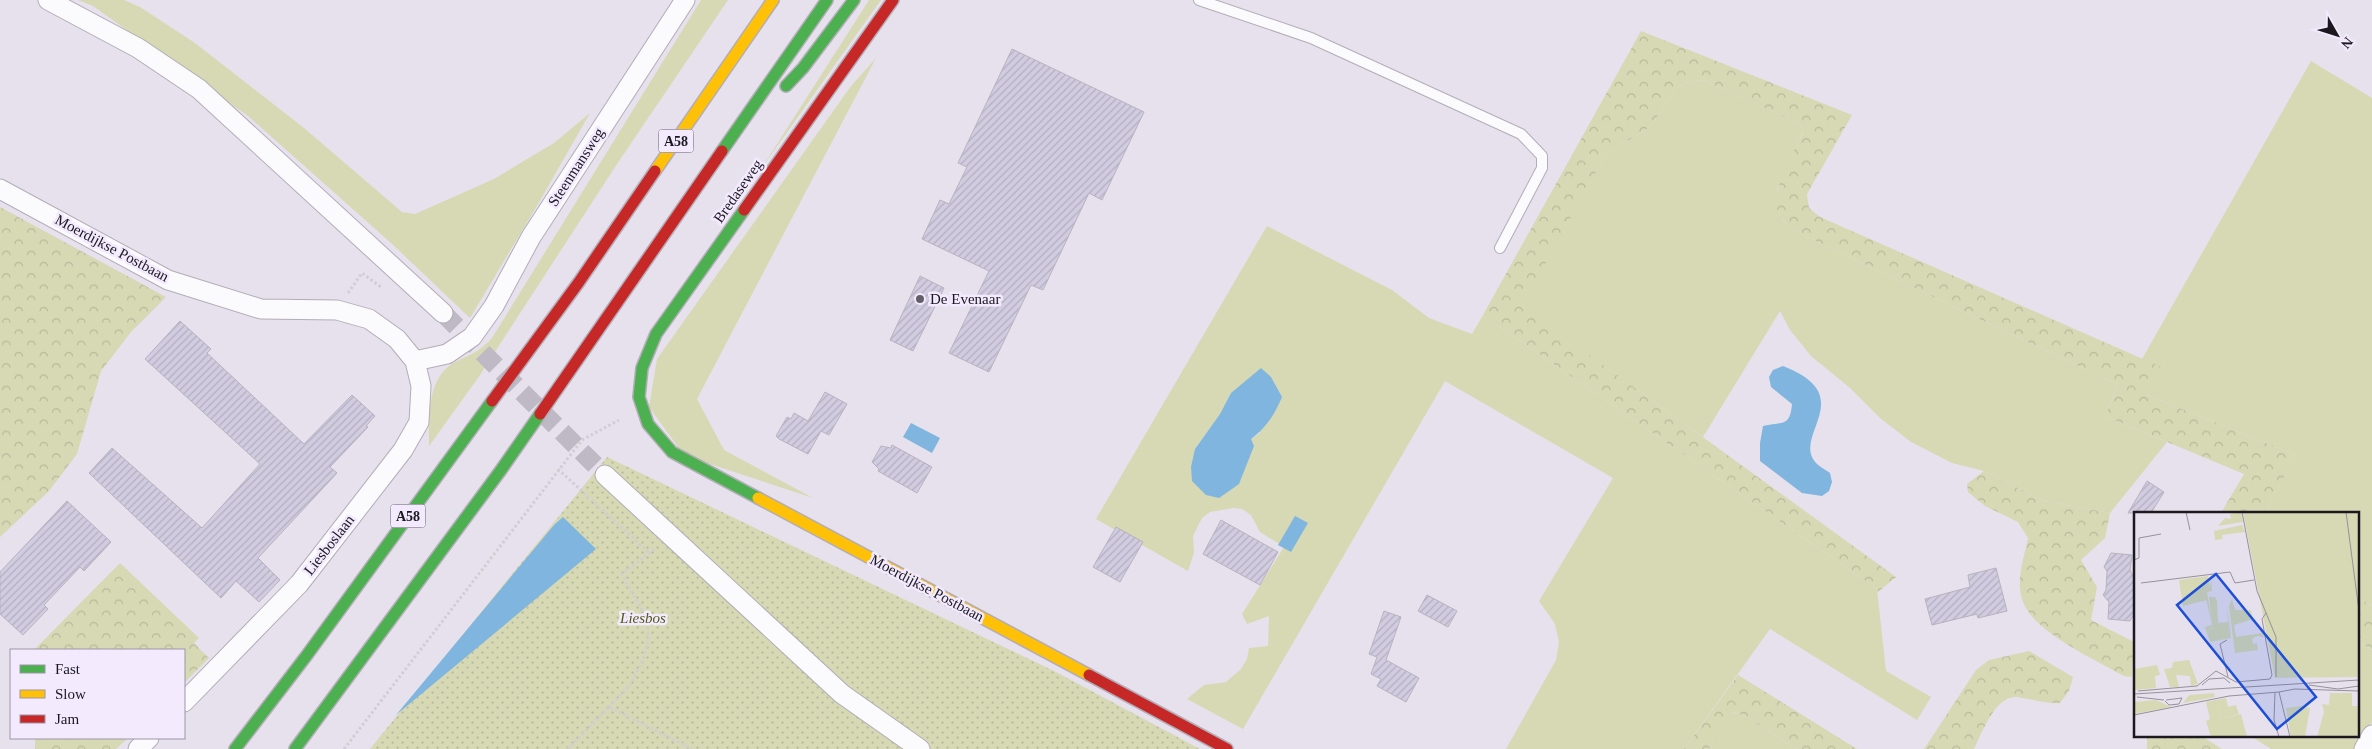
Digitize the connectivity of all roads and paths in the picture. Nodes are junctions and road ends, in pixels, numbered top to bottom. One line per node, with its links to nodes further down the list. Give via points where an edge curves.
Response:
1 (48, 0): 13 (street, via 138,48 199,89)
2 (685, 0): 14 (street, Steenmansweg, via 530,237 494,306 472,337 447,354)
3 (773, 0): 23 (main road, A58, via 579,282)
4 (827, 0): 8 (main road)
5 (854, 0): 8 (main road, via 803,68)
6 (893, 0): 15 (main road, Bredaseweg, via 656,334 645,357 639,382)
7 (1199, 0): 10 (lane, via 1311,38 1521,134 1542,156 1542,168)
8 (726, 148): 24 (main road, via 501,470)
9 (0, 189): 12 (street, Moerdijkse Postbaan, via 168,280 261,308)
10 (1500, 248)
11 (368, 277): 12 (path, via 362,273)
12 (336, 310): 14 (street, Moerdijkse Postbaan, via 370,319 397,339)
13 (443, 314)
14 (415, 361): 18 (street, Liesboslaan, via 421,386 419,422 403,450 299,584)
15 (641, 412): 16 (path, via 610,423 582,440); 29 (main road, Moerdijkse Postbaan, via 653,435 672,452)
16 (558, 469): 19 (path, via 649,553 622,574 645,616 650,637 630,685); 25 (path)
17 (605, 475): 28 (street, via 842,694)
18 (185, 701)
19 (609, 707): 26 (path); 27 (path)
20 (2372, 735): 30 (street)
21 (148, 739): 22 (street)
22 (138, 749)
23 (236, 749)
24 (295, 749)
25 (344, 749)
26 (568, 749)
27 (692, 749)
28 (920, 749)
29 (1226, 749)
30 (2364, 749)

